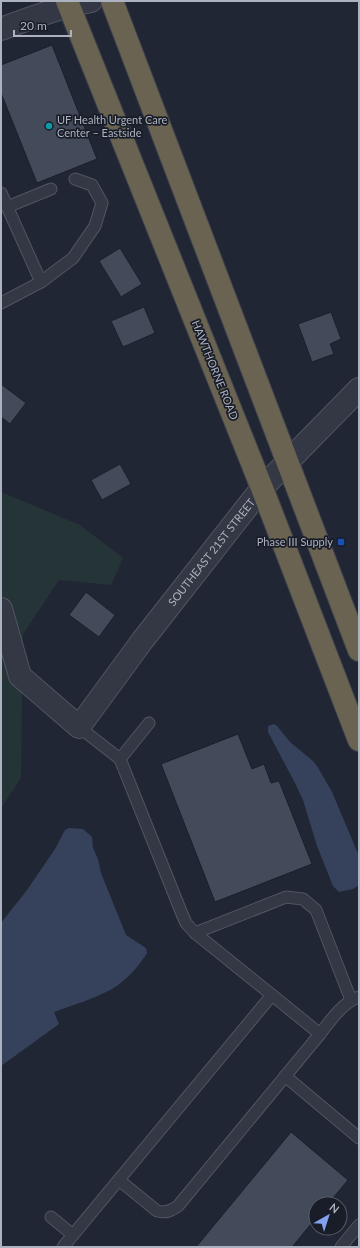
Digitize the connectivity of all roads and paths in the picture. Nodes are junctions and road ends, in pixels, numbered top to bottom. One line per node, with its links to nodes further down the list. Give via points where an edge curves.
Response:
1 (91, 1): 3 (street)
2 (112, 1): 12 (highway)
3 (68, 3): 4 (street); 13 (highway, HAWTHORNE ROAD)
4 (1, 29)
5 (75, 179): 9 (lane, via 92,185 102,203 95,226 73,258)
6 (51, 189): 8 (lane)
7 (1, 193): 8 (lane)
8 (7, 207): 9 (lane)
9 (41, 282): 10 (lane)
10 (1, 303)
11 (359, 389): 12 (street, SOUTHEAST 21ST STREET)
12 (287, 462): 13 (street, SOUTHEAST 21ST STREET); 15 (highway)
13 (262, 488): 17 (street, SOUTHEAST 21ST STREET, via 142,641); 18 (highway, HAWTHORNE ROAD)
14 (1, 609): 17 (street, via 20,676)
15 (359, 650)
16 (149, 722): 19 (lane)
17 (79, 727): 19 (lane)
18 (359, 740)
19 (120, 759): 20 (lane, via 182,914)
20 (195, 933): 21 (lane); 22 (lane, via 286,897 303,899 316,910)
21 (272, 995): 23 (lane); 26 (lane)
22 (355, 998): 23 (lane, via 336,1014)
23 (320, 1034): 24 (lane)
24 (285, 1076): 25 (lane); 26 (lane, via 178,1206 170,1211 157,1211)
25 (359, 1138)
26 (119, 1180): 29 (lane)
27 (51, 1217): 29 (lane)
28 (359, 1225): 31 (lane)
29 (73, 1235): 30 (lane)
30 (63, 1247)
31 (341, 1247)

